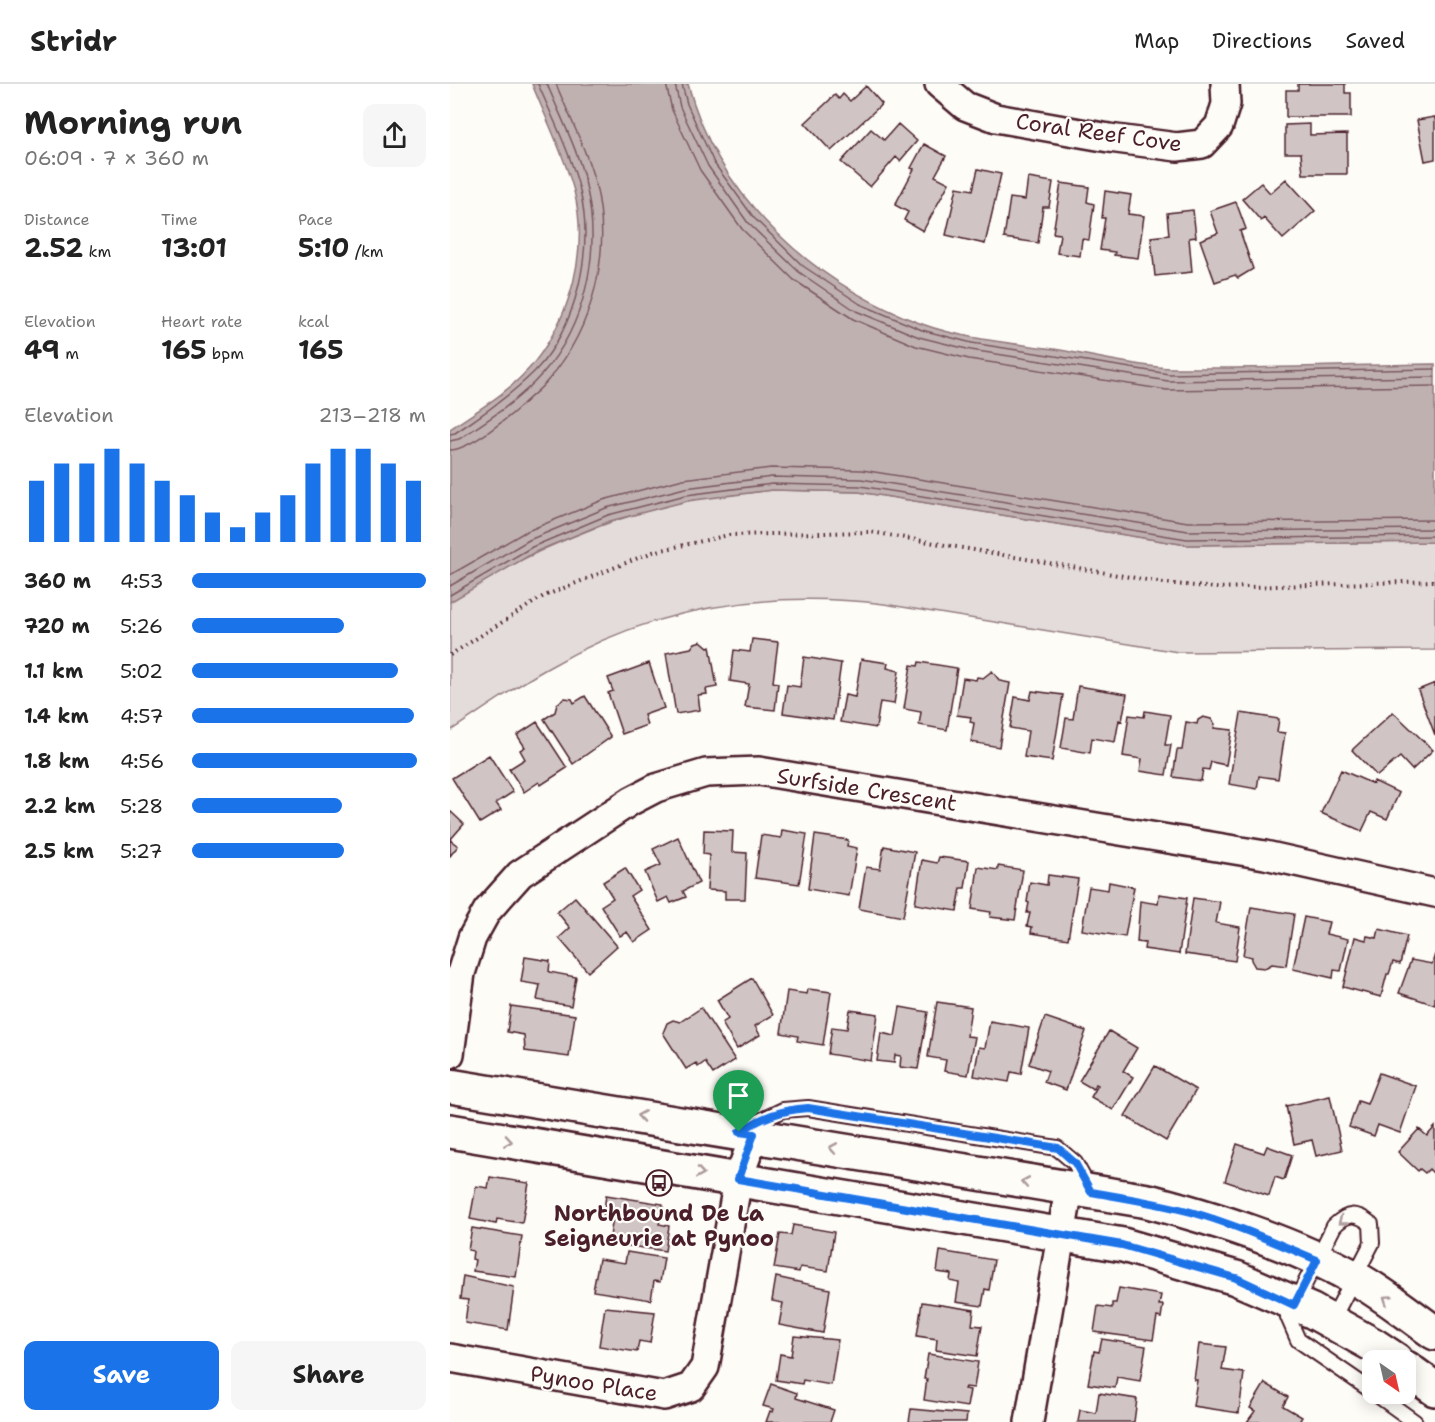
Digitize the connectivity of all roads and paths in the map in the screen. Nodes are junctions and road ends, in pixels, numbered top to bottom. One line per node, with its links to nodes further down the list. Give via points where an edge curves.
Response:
1 (939, 84): 2 (street, Coral Reef Cove, via 965,106 996,118 1177,147 1202,144 1219,126 1226,104)
2 (1225, 84)
3 (1435, 581): 4 (path, via 1217,588 1164,583 871,532 729,535 653,552 544,596)
4 (450, 655)
5 (1434, 890): 6 (street, Surfside Crescent, via 1265,855 759,771 706,773 656,788 632,801 520,874 487,911 472,938 461,973)
6 (450, 1054)
7 (450, 1086): 9 (street, one-way to 7)
8 (450, 1131): 10 (street, one-way to 10)
9 (747, 1133): 10 (street, Pynoo Place); 11 (street)
10 (738, 1179): 12 (street); 19 (street, Pynoo Place, via 705,1367 691,1387 664,1396)
11 (1080, 1191): 12 (street); 13 (street, via 1148,1201 1193,1213)
12 (1060, 1234): 15 (street, via 1181,1260 1236,1278); 24 (street)
13 (1317, 1260): 14 (street); 14 (lane, one-way to 13, via 1372,1243 1371,1224 1361,1216 1342,1218); 15 (lane)
14 (1355, 1278): 16 (lane); 17 (street, one-way to 14)
15 (1294, 1305): 16 (street); 21 (lane, via 1288,1317 1298,1340)
16 (1331, 1322): 18 (street)
17 (1435, 1333)
18 (1381, 1350)
19 (450, 1359)
20 (1416, 1375): 22 (street)
21 (1362, 1384)
22 (1435, 1389)
23 (1390, 1404): 25 (lane)
24 (1029, 1422)
25 (1415, 1422)

